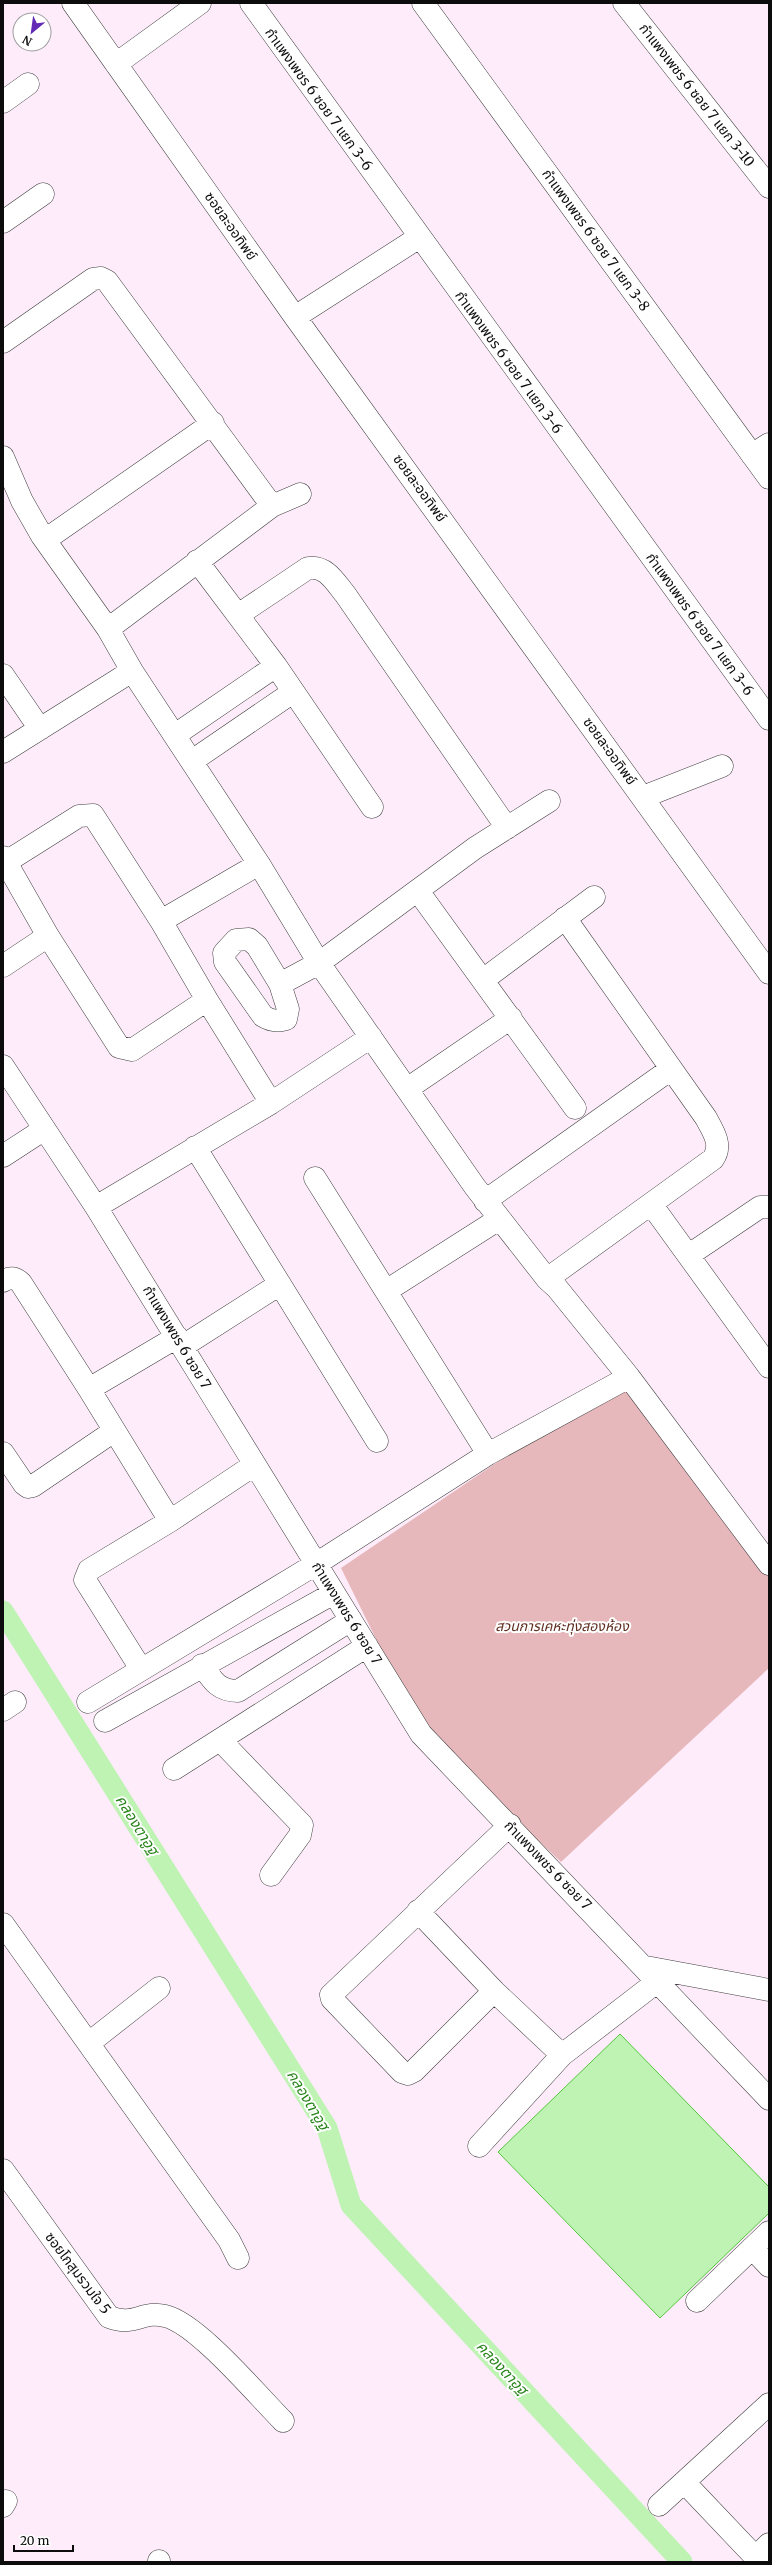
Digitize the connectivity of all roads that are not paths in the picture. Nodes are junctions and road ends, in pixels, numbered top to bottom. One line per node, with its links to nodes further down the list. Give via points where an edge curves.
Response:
1 (73, 3): 6 (street, ซอยละออทิพย์)
2 (200, 3): 6 (street)
3 (250, 3): 12 (street, กำแพงเพชร 6 ซอย 7 แยก 3-6)
4 (423, 3): 16 (street, กำแพงเพชร 6 ซอย 7 แยก 3-8)
5 (624, 3): 9 (street, กำแพงเพชร 6 ซอย 7 แยก 3-10)
6 (116, 64): 13 (street, ซอยละออทิพย์)
7 (28, 84): 8 (street)
8 (3, 102)
9 (769, 187)
10 (43, 194): 11 (street)
11 (3, 222)
12 (418, 238): 13 (street); 29 (street, กำแพงเพชร 6 ซอย 7 แยก 3-6)
13 (295, 317): 35 (street, ซอยละออทิพย์)
14 (3, 342): 15 (street, via 93,279 101,278 107,281)
15 (213, 423): 20 (street); 21 (street)
16 (761, 449): 18 (street, กำแพงเพชร 6 ซอย 7 แยก 3-8)
17 (3, 457): 21 (street, via 22,501)
18 (769, 478)
19 (300, 494): 20 (street)
20 (272, 506): 22 (street)
21 (45, 540): 24 (street)
22 (197, 562): 23 (street); 24 (street)
23 (238, 615): 25 (street); 38 (street, via 308,568 315,567 328,574 345,594)
24 (108, 629): 26 (street)
25 (276, 666): 28 (street); 31 (street)
26 (132, 671): 30 (street); 31 (street)
27 (3, 675): 30 (street)
28 (293, 692): 33 (street); 37 (street)
29 (769, 719)
30 (40, 729): 32 (street)
31 (175, 735): 33 (street)
32 (3, 752)
33 (192, 761): 40 (street)
34 (722, 766): 35 (street)
35 (643, 797): 48 (street, ซอยละออทิพย์)
36 (549, 800): 38 (street)
37 (372, 806)
38 (507, 828): 41 (street)
39 (4, 859): 44 (street, via 79,816 93,815); 45 (street)
40 (259, 864): 44 (street); 46 (street)
41 (418, 891): 46 (street); 49 (street)
42 (594, 897): 43 (street)
43 (565, 918): 49 (street); 55 (street)
44 (161, 921): 51 (street)
45 (48, 936): 47 (street); 51 (street, via 119,1047 126,1050 132,1050)
46 (319, 962): 50 (street); 53 (street)
47 (3, 966)
48 (769, 973)
49 (483, 980): 52 (street)
50 (280, 984)
51 (207, 1000): 57 (street)
52 (511, 1018): 56 (street); 58 (street)
53 (371, 1037): 56 (street); 57 (street)
54 (3, 1066): 59 (street, กำแพงเพชร 6 ซอย 7)
55 (671, 1069): 63 (street); 64 (street, via 706,1118 714,1134 718,1153)
56 (407, 1089): 63 (street)
57 (271, 1103): 60 (street)
58 (575, 1108)
59 (43, 1130): 61 (street); 65 (street, กำแพงเพชร 6 ซอย 7)
60 (195, 1147): 65 (street); 71 (street)
61 (3, 1156)
62 (315, 1178): 72 (street)
63 (485, 1201): 67 (street)
64 (651, 1204): 68 (street); 69 (street)
65 (96, 1207): 73 (street, กำแพงเพชร 6 ซอย 7)
66 (769, 1207): 68 (street, via 760,1207)
67 (499, 1219): 69 (street); 72 (street)
68 (689, 1255): 74 (street)
69 (547, 1279): 75 (street)
70 (3, 1281): 76 (street, via 16,1278 21,1283)
71 (280, 1284): 73 (street); 78 (street)
72 (386, 1291): 80 (street)
73 (180, 1341): 76 (street); 81 (street, กำแพงเพชร 6 ซอย 7)
74 (769, 1367)
75 (628, 1377): 80 (street); 84 (street)
76 (89, 1389): 77 (street)
77 (114, 1431): 79 (street, via 33,1486 24,1484); 82 (street)
78 (377, 1441)
79 (3, 1453)
80 (488, 1454): 83 (street)
81 (254, 1465): 82 (street); 83 (street, กำแพงเพชร 6 ซอย 7)
82 (170, 1521): 89 (street, via 89,1570 85,1576 85,1580)
83 (316, 1564): 85 (street, กำแพงเพชร 6 ซอย 7); 89 (street)
84 (769, 1564)
85 (334, 1592): 86 (street, กำแพงเพชร 6 ซอย 7); 88 (street)
86 (351, 1620): 87 (street, กำแพงเพชร 6 ซอย 7); 88 (street, via 238,1691 217,1687)
87 (367, 1646): 92 (street); 94 (street, กำแพงเพชร 6 ซอย 7, via 421,1734)
88 (202, 1665): 91 (street)
89 (141, 1669): 90 (street)
90 (88, 1702)
91 (105, 1721)
92 (220, 1740): 93 (street); 95 (street, via 302,1826 300,1835)
93 (174, 1769)
94 (510, 1825): 96 (street); 98 (street, กำแพงเพชร 6 ซอย 7)
95 (271, 1875)
96 (418, 1911): 101 (street); 101 (street, via 334,1990 332,1999 337,2005 402,2072 408,2074 414,2071)
97 (3, 1924): 102 (street)
98 (652, 1974): 100 (street); 103 (street); 104 (street, กำแพงเพชร 6 ซอย 7)
99 (158, 1988): 102 (street)
100 (769, 1990)
101 (494, 1991): 103 (street)
102 (89, 2043): 109 (street, via 229,2240)
103 (562, 2055): 105 (street)
104 (769, 2099)
105 (479, 2146)
106 (3, 2170): 113 (street, ซอยโกสุมรวมใจ 5, via 109,2317 122,2322 138,2320 150,2314 183,2322)
107 (769, 2232): 108 (street)
108 (752, 2248): 110 (street); 111 (street)
109 (238, 2258)
110 (769, 2266)
111 (697, 2301)
112 (769, 2404): 114 (street)
113 (283, 2421)
114 (684, 2482): 115 (street); 116 (street)
115 (659, 2505)
116 (762, 2554)

